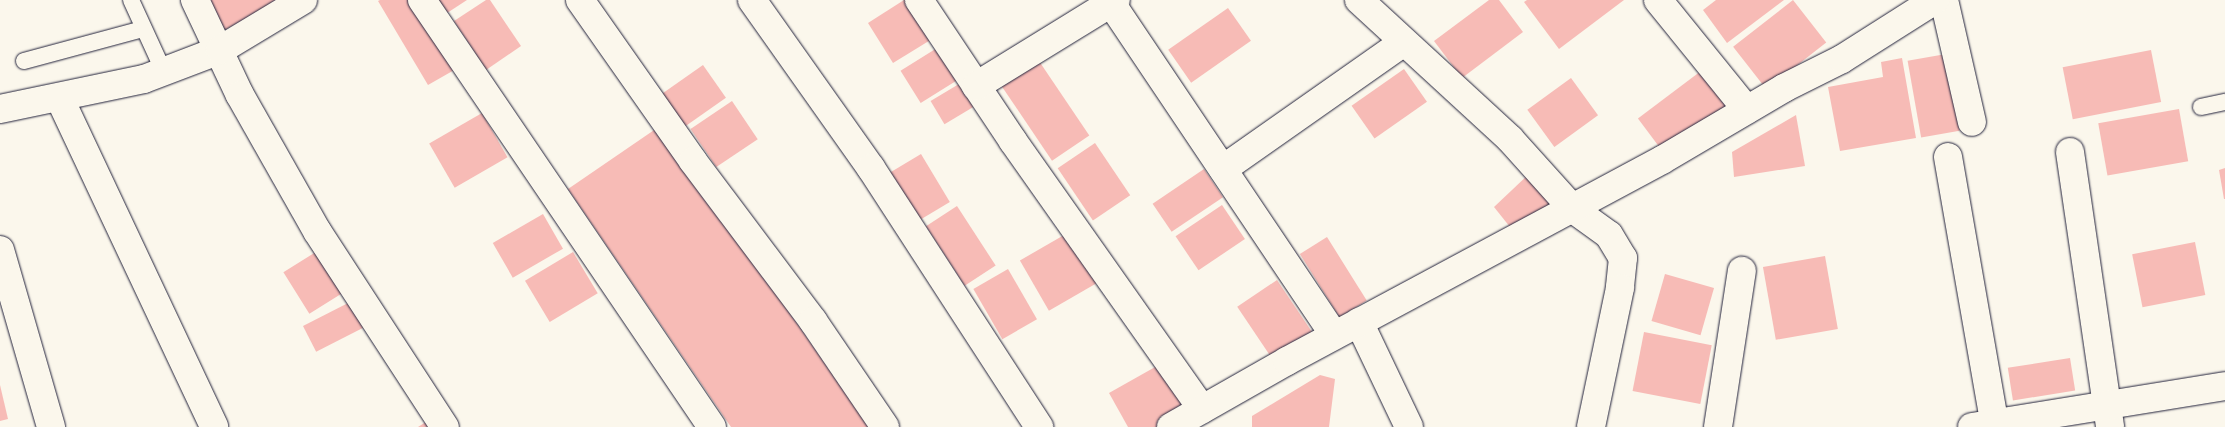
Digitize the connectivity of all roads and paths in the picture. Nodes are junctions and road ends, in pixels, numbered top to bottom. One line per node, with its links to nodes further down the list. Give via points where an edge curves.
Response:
1 (131, 0): 13 (lane)
2 (195, 0): 15 (street)
3 (303, 0): 15 (street)
4 (422, 0): 40 (street)
5 (580, 0): 41 (street, via 693,161 813,321)
6 (752, 0): 42 (street, via 871,168)
7 (918, 0): 18 (street)
8 (1359, 0): 14 (street)
9 (1658, 0): 23 (street)
10 (1935, 0): 23 (street, via 1842,60)
11 (1944, 0): 24 (street)
12 (1114, 2): 18 (street); 27 (street)
13 (143, 29): 16 (lane); 17 (lane)
14 (1404, 42): 27 (street); 28 (street, via 1510,139)
15 (220, 50): 17 (street); 39 (street, via 240,95 317,231)
16 (24, 61)
17 (164, 72): 19 (street)
18 (976, 86): 34 (street)
19 (60, 99): 22 (street); 38 (street)
20 (2225, 102): 21 (lane)
21 (2201, 107)
22 (0, 109)
23 (1747, 110): 28 (street)
24 (1972, 122)
25 (2070, 152): 35 (street)
26 (1948, 158): 36 (street)
27 (1222, 169): 32 (street)
28 (1573, 209): 31 (street); 45 (street, via 1609,235 1623,258 1620,288)
29 (0, 250): 37 (street)
30 (1742, 271): 46 (street)
31 (1359, 322): 32 (street); 44 (street)
32 (1334, 335): 34 (street)
33 (2225, 386): 35 (street)
34 (1202, 409): 43 (street)
35 (2108, 416): 36 (street)
36 (1987, 426)
37 (50, 427)
38 (214, 427)
39 (445, 427)
40 (712, 427)
41 (885, 427)
42 (1039, 427)
43 (1171, 427)
44 (1409, 427)
45 (1591, 427)
46 (1718, 427)

